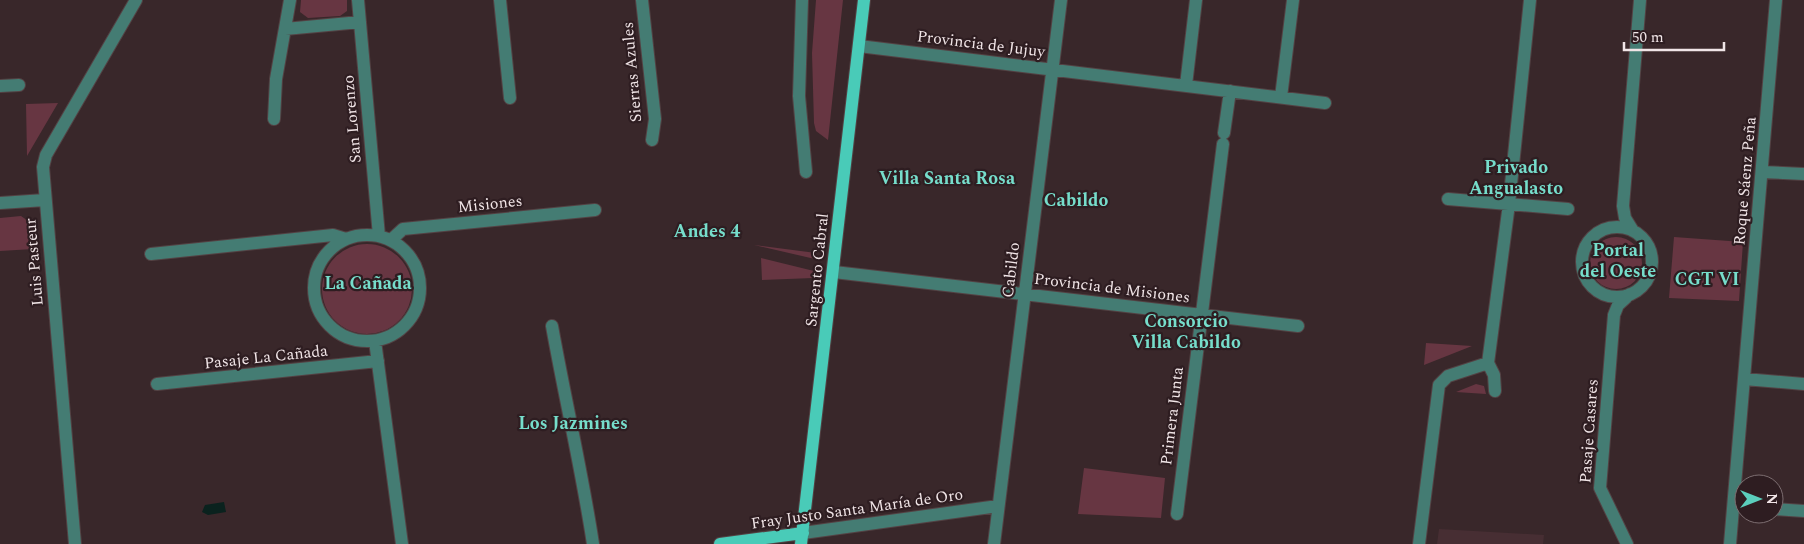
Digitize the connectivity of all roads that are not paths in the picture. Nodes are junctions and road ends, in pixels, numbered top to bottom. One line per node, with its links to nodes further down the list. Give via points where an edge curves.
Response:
1 (136, 0): 31 (street, Luis Pasteur, via 46,154 43,167)
2 (290, 0): 15 (street)
3 (358, 0): 14 (street, San Lorenzo)
4 (500, 0): 23 (street)
5 (642, 0): 26 (street, Sierras Azules, via 655,119)
6 (802, 0): 27 (street, via 799,96)
7 (864, 0): 16 (main road, Sargento Cabral)
8 (1061, 0): 17 (street, Cabildo)
9 (1196, 0): 18 (street)
10 (1292, 0): 22 (street)
11 (1530, 0): 33 (street)
12 (1640, 0): 34 (street)
13 (1776, 0): 28 (street, Roque Sáenz Peña)
14 (360, 22): 15 (street); 39 (street, San Lorenzo)
15 (285, 30): 25 (street, via 276,79)
16 (859, 46): 17 (street, Provincia de Jujuy); 42 (main road, Sargento Cabral)
17 (1052, 69): 18 (street, Provincia de Jujuy); 44 (street, Cabildo)
18 (1186, 85): 21 (street, Provincia de Jujuy)
19 (0, 86): 20 (street)
20 (19, 86)
21 (1230, 91): 22 (street, Provincia de Jujuy); 46 (street, Primera Junta)
22 (1281, 97): 24 (street, Provincia de Jujuy)
23 (510, 98)
24 (1326, 103)
25 (274, 119)
26 (652, 140)
27 (806, 172)
28 (1762, 172): 29 (street); 53 (street, Roque Sáenz Peña)
29 (1804, 174)
30 (1448, 199): 33 (street)
31 (45, 200): 32 (street); 64 (street, Luis Pasteur)
32 (0, 203)
33 (1509, 204): 35 (street); 52 (street)
34 (1623, 206): 37 (street, via 1619,218); 38 (street, via 1625,218)
35 (1568, 209)
36 (595, 210): 39 (street, Misiones, via 403,229)
37 (1600, 231): 38 (street, via 1611,227); 43 (street, via 1586,246 1582,267 1592,286)
38 (1634, 231): 45 (street, via 1648,248 1651,258 1646,280)
39 (385, 238): 40 (street, via 362,235); 50 (street, via 401,247 413,261 420,278 420,290 414,314 407,324 398,332)
40 (346, 239): 41 (street, via 333,235); 50 (street, via 330,250 319,265 314,284 316,303 338,333 356,340)
41 (151, 254)
42 (834, 272): 44 (street, Provincia de Misiones); 63 (main road, Sargento Cabral)
43 (1600, 292): 45 (street, via 1615,297); 47 (street, via 1610,302)
44 (1025, 294): 46 (street, Provincia de Misiones); 58 (street, Cabildo)
45 (1630, 294): 47 (street, via 1618,305)
46 (1202, 315): 49 (street, Provincia de Misiones); 61 (street, Primera Junta)
47 (1614, 315): 70 (street, Pasaje Casares, via 1600,488)
48 (552, 326): 66 (street, via 573,443 583,476)
49 (1298, 326)
50 (375, 341): 51 (street)
51 (378, 361): 54 (street, Pasaje La Cañada); 65 (street)
52 (1488, 363): 56 (street, via 1494,375); 69 (street, via 1448,376 1439,386)
53 (1744, 379): 55 (street); 57 (street, Roque Sáenz Peña)
54 (157, 384)
55 (1804, 384)
56 (1495, 391)
57 (1740, 474)
58 (998, 506): 63 (street, Fray Justo Santa María de Oro); 68 (street, Cabildo)
59 (1784, 510): 60 (street)
60 (1804, 511)
61 (1176, 514)
62 (1735, 524): 71 (street, Roque Sáenz Peña)
63 (802, 538): 67 (main road, Fray Justo Santa María de Oro)
64 (75, 544)
65 (402, 544)
66 (593, 544)
67 (720, 544)
68 (994, 544)
69 (1419, 544)
70 (1627, 544)
71 (1730, 544)

